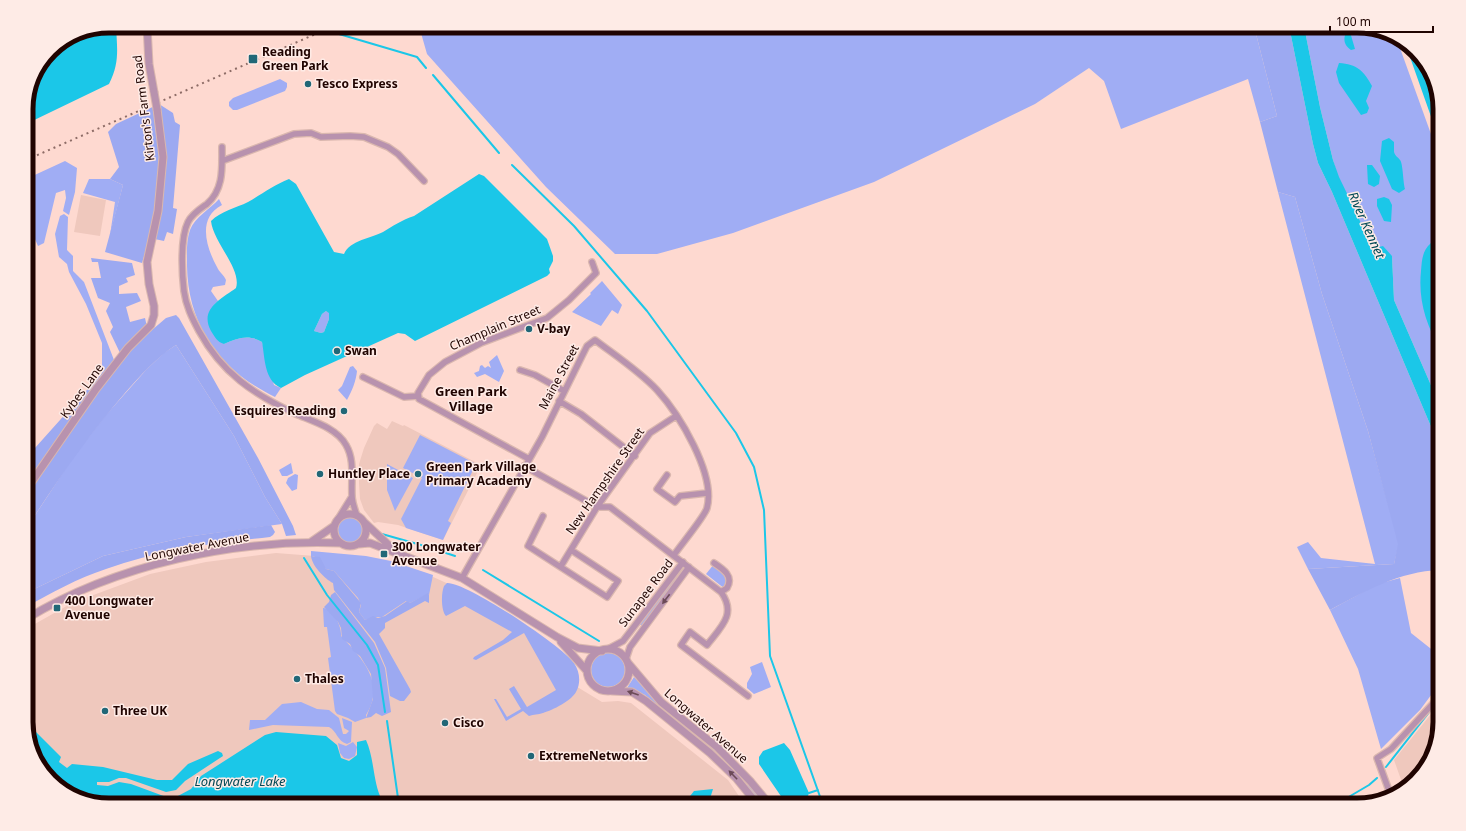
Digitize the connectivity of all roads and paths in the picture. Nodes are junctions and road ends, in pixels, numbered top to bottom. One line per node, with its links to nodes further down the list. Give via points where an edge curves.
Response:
1 (147, 33): 6 (street, Kirton's Farm Road, bridge, via 149,64 163,157 160,199 146,269)
2 (222, 147): 3 (street)
3 (222, 161): 4 (street, via 294,134 364,137 398,154); 19 (street, via 218,189 212,199 188,222 184,236 184,291 190,312 203,338 219,361 243,384 269,401 339,436 350,455)
4 (424, 182)
5 (592, 262): 10 (street, Champlain Street, via 596,273 555,313 539,322 481,343 445,362 429,375)
6 (154, 306): 17 (street, Kybes Lane, via 151,325 128,348 96,389)
7 (520, 370): 9 (street)
8 (363, 377): 10 (street, via 404,397)
9 (564, 391): 11 (street, Maine Street); 12 (street, Maine Street, via 587,346 595,340 639,373)
10 (418, 396): 14 (street, via 423,402)
11 (559, 401): 13 (street, via 581,414); 14 (street, Maine Street)
12 (676, 416): 13 (street, New Hampshire Street, via 650,433); 18 (street, Maine Street, via 697,453)
13 (635, 456): 20 (street, New Hampshire Street)
14 (529, 459): 15 (street, Maine Street)
15 (524, 466): 20 (street); 36 (street, Maine Street)
16 (667, 475): 18 (street, via 657,489 675,502 680,496)
17 (33, 480)
18 (707, 493): 31 (street, Maine Street, via 707,509)
19 (352, 498): 21 (street); 23 (street)
20 (597, 507): 29 (street, New Hampshire Street); 31 (street, via 610,507)
21 (357, 516): 23 (street, via 348,514); 24 (street)
22 (544, 516): 34 (street, via 528,546)
23 (338, 519): 25 (street)
24 (364, 522): 28 (street, via 366,532); 30 (street)
25 (334, 526): 26 (street, Longwater Avenue); 27 (street, via 334,535)
26 (310, 542): 27 (street, Longwater Avenue); 38 (street, Longwater Avenue, via 227,550 176,560 103,582 49,605)
27 (340, 544): 28 (street, via 349,547)
28 (359, 544): 30 (street, via 370,543)
29 (571, 550): 34 (street, New Hampshire Street); 34 (street, via 618,581 607,597)
30 (396, 552): 36 (street)
31 (674, 555): 32 (street)
32 (683, 562): 35 (street, Sunapee Road); 40 (street, Sunapee Road, via 623,641)
33 (714, 562): 37 (street, via 729,577 727,588)
34 (561, 566)
35 (689, 567): 37 (street); 41 (street, Sunapee Road, one-way to 41, via 630,647)
36 (462, 578): 39 (street)
37 (721, 592): 44 (street, via 727,601 728,613 707,645 690,632 681,645)
38 (33, 615)
39 (556, 637): 40 (street, via 578,648); 42 (street)
40 (605, 650): 41 (street, via 618,652); 42 (street, via 592,657)
41 (627, 661): 43 (street, via 629,674 625,682); 48 (street, Longwater Avenue, via 661,702 721,751)
42 (587, 671): 43 (street, via 594,685 603,691)
43 (612, 691): 47 (street, Longwater Avenue, one-way to 43, via 710,753 646,701 632,692)
44 (748, 696)
45 (1433, 704): 46 (street, via 1391,749 1377,758)
46 (1389, 791)
47 (752, 798)
48 (764, 798)

